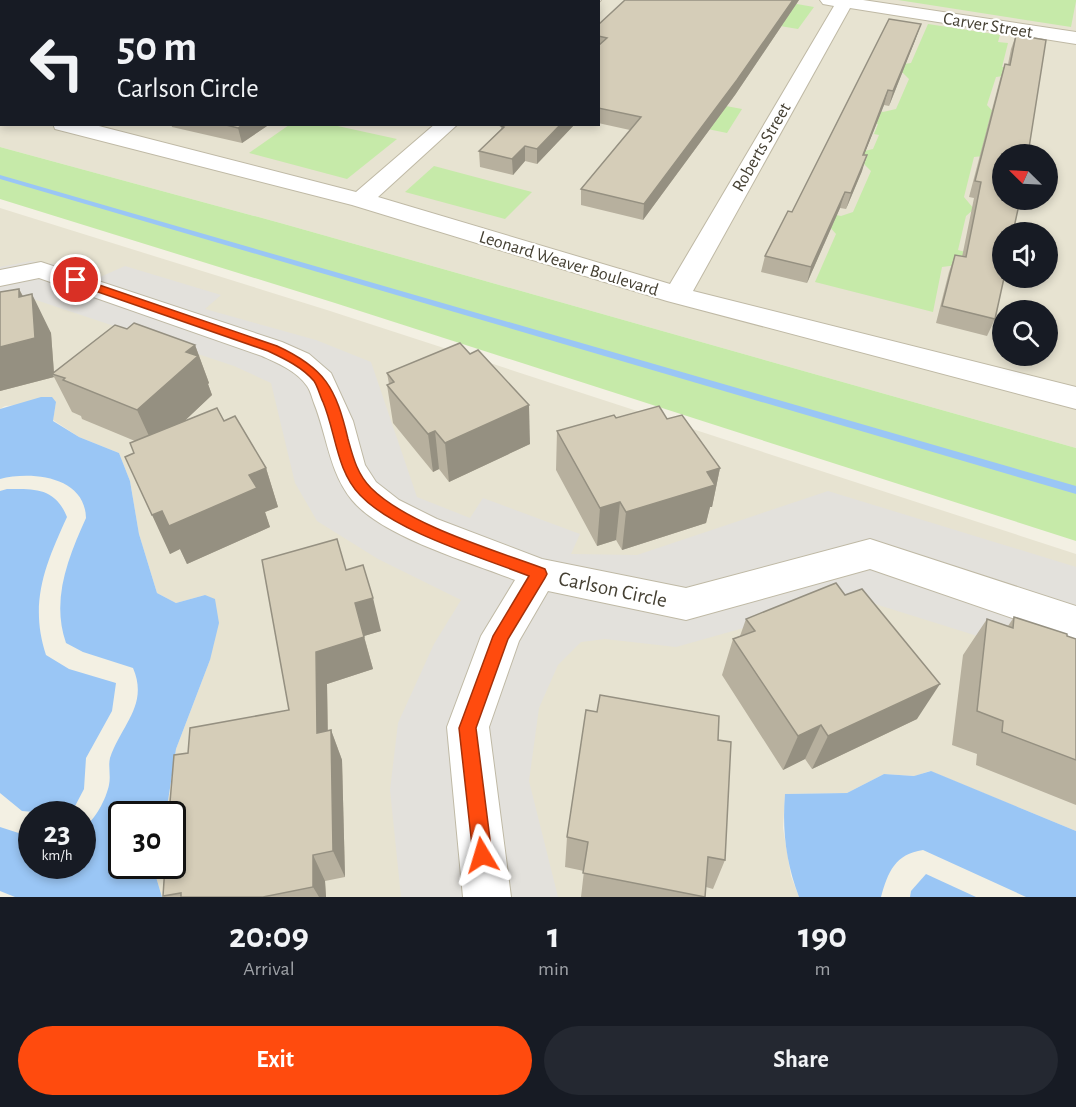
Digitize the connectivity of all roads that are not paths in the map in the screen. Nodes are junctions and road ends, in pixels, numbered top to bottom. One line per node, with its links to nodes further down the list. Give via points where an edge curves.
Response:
1 (840, 1): 2 (street, Carver Street); 8 (street, Roberts Street)
2 (1076, 38)
3 (80, 126): 5 (street, Leonard Weaver Boulevard)
4 (446, 126): 6 (street)
5 (113, 130): 6 (street, Leonard Weaver Boulevard)
6 (361, 201): 8 (street, Leonard Weaver Boulevard)
7 (0, 278): 10 (street, Carlson Circle, via 41,270 298,361 320,380 338,421 348,467 364,490 387,510 424,529)
8 (677, 295): 9 (street, Leonard Weaver Boulevard)
9 (1076, 398)
10 (539, 574): 11 (street, Carlson Circle, via 686,604 870,554); 12 (street, via 501,636 468,728)
11 (1076, 623)
12 (487, 897)

